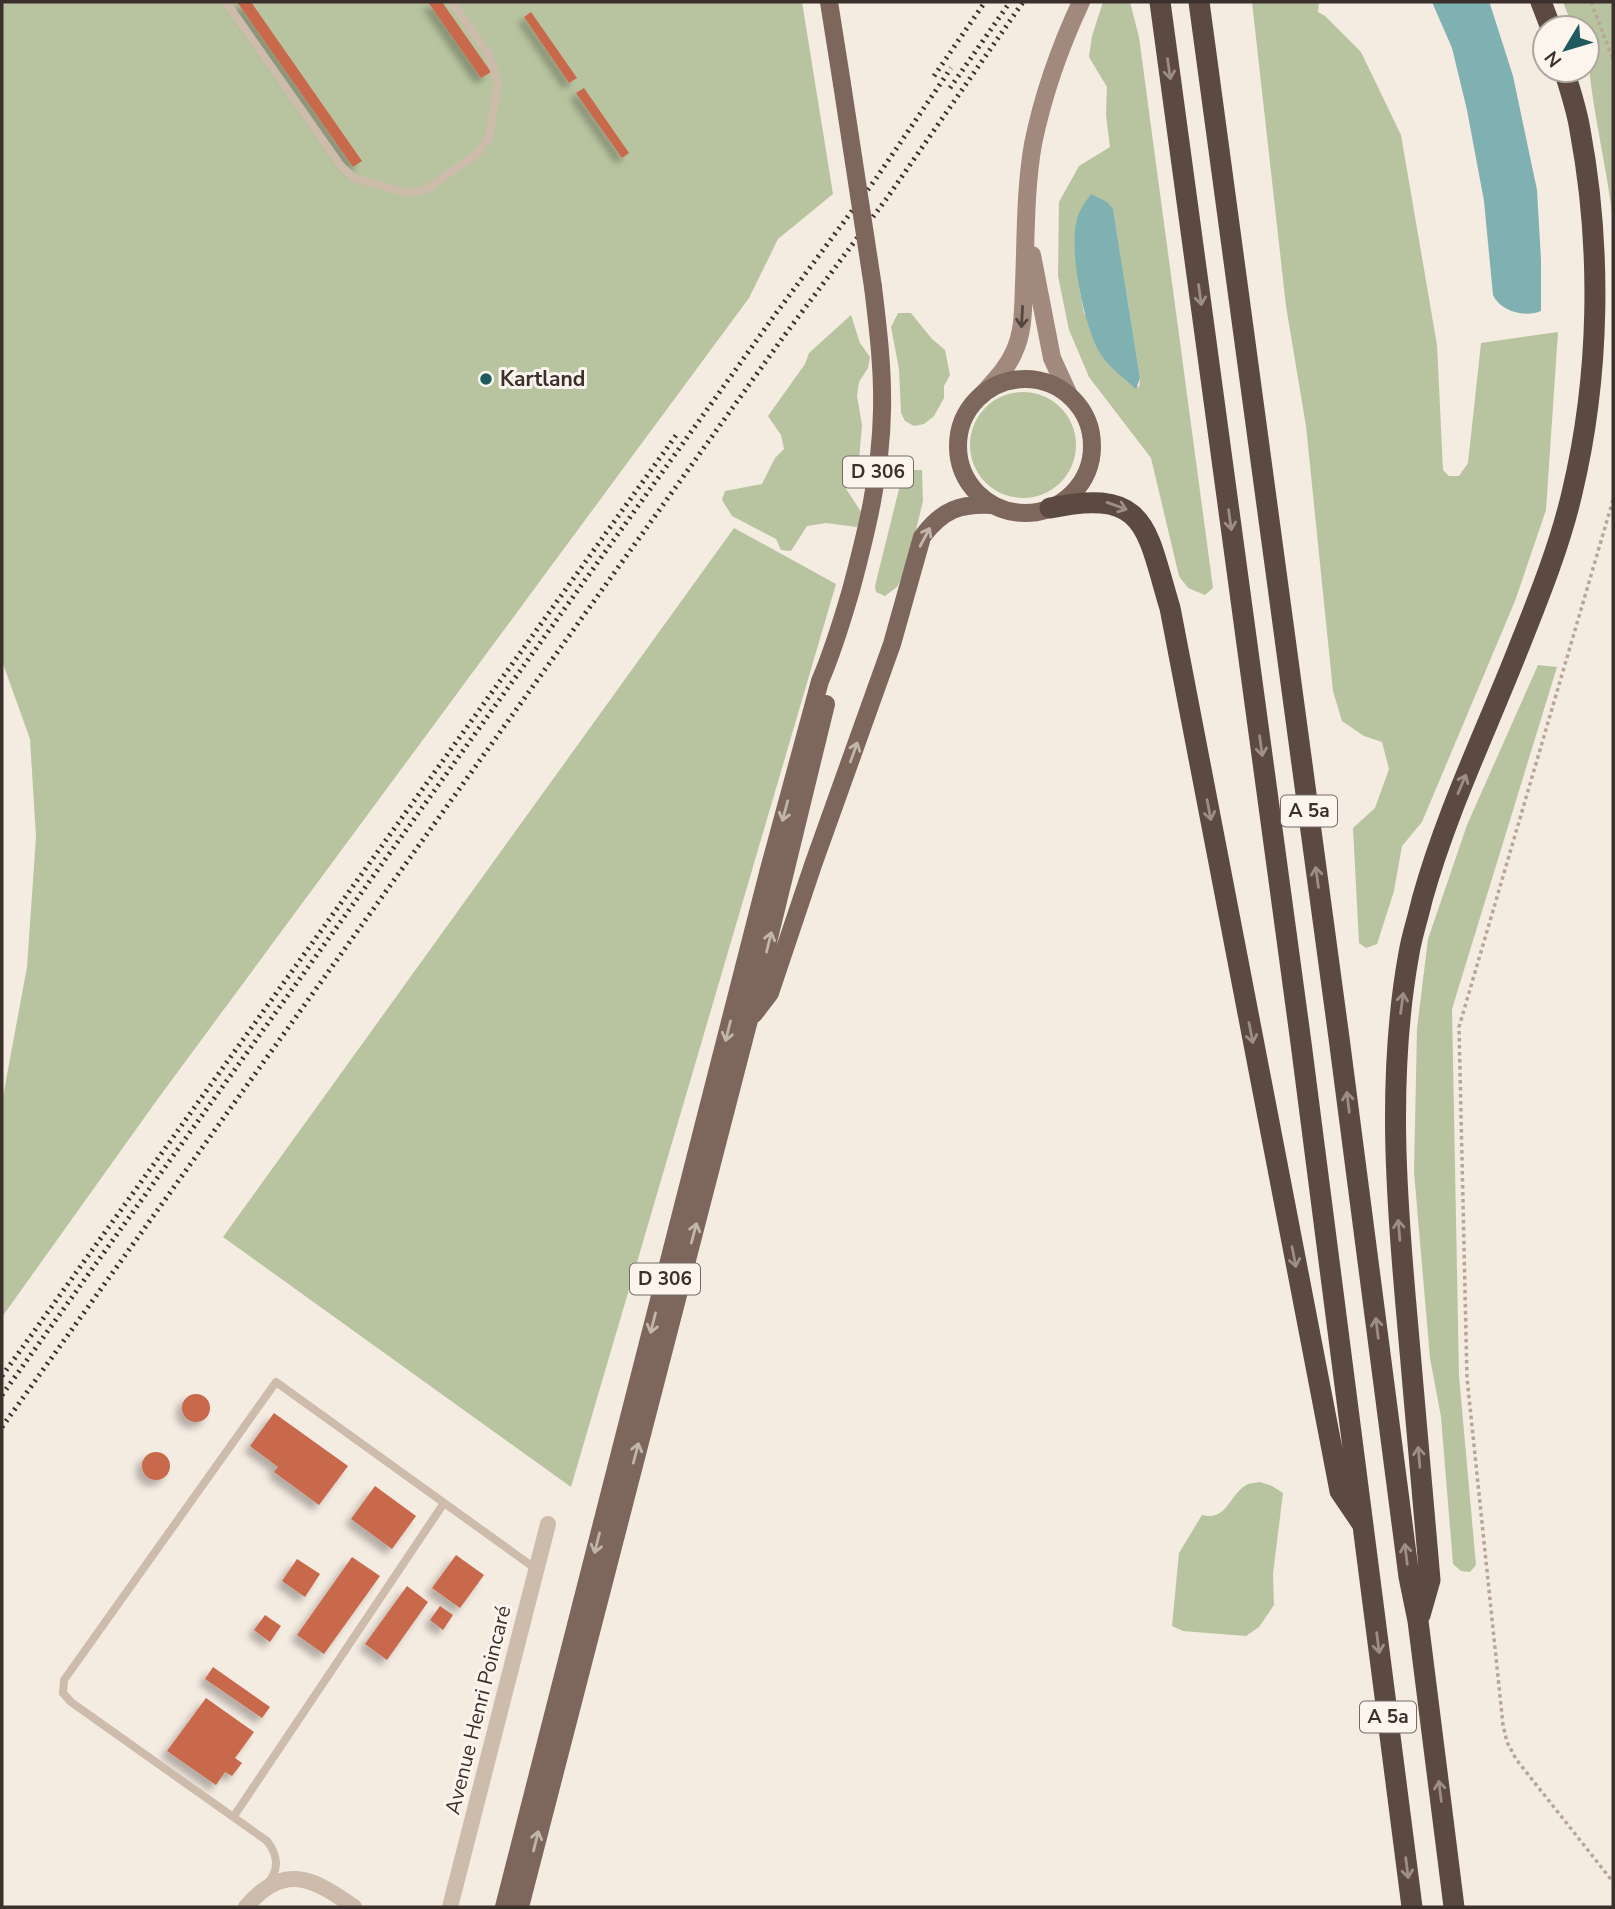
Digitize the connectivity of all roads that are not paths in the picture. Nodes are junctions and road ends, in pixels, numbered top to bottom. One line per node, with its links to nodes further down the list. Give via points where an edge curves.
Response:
1 (226, 2): 2 (lane, via 341,166 354,178 407,192 425,190 479,152 489,138 498,83 489,55)
2 (452, 2)
3 (830, 2): 13 (main road, D 306, bridge, via 873,287 882,399 878,472 869,523)
4 (1081, 2): 8 (street, via 1047,88 1033,144)
5 (1160, 2): 17 (highway, A 5a, one-way to 17)
6 (1199, 2): 19 (highway, A 5a, one-way to 6)
7 (1568, 84): 19 (highway, one-way to 7, via 1430,1580 1396,1190 1398,1030 1409,950 1429,875 1552,558 1572,494 1585,425 1593,352 1591,206 1580,128)
8 (1026, 225): 9 (street, via 1052,358); 10 (street, one-way to 10, via 1022,328 1004,370)
9 (1068, 393): 10 (main road, via 1047,381 1025,378 1002,381); 12 (main road, via 1086,415 1091,463 1082,483)
10 (982, 395): 11 (main road, via 970,407 956,449 974,492)
11 (993, 505): 12 (main road, via 1013,512); 14 (main road, one-way to 11, via 771,993 892,644 922,537 954,509 970,503)
12 (1050, 508): 17 (highway, one-way to 17, via 1079,502 1126,508 1150,543 1170,608 1340,1491)
13 (833, 652): 14 (main road, D 306, one-way to 13, via 831,685); 25 (main road, D 306, one-way to 25, via 820,681 768,873)
14 (749, 1020): 26 (main road, D 306, one-way to 14)
15 (444, 1503): 18 (lane); 20 (lane); 20 (lane, via 276,1382 64,1680 63,1693 71,1702)
16 (548, 1524): 18 (street, Avenue Henri Poincaré)
17 (1364, 1526): 27 (highway, A 5a, one-way to 27)
18 (536, 1569): 24 (street, Avenue Henri Poincaré)
19 (1418, 1621): 28 (highway, A 5a, one-way to 19)
20 (234, 1816): 21 (lane, via 274,1850 277,1864 273,1877)
21 (260, 1891): 22 (street); 23 (street, via 293,1878 331,1891)
22 (246, 1907)
23 (354, 1907)
24 (450, 1907)
25 (504, 1907)
26 (520, 1907)
27 (1412, 1907)
28 (1454, 1907)

